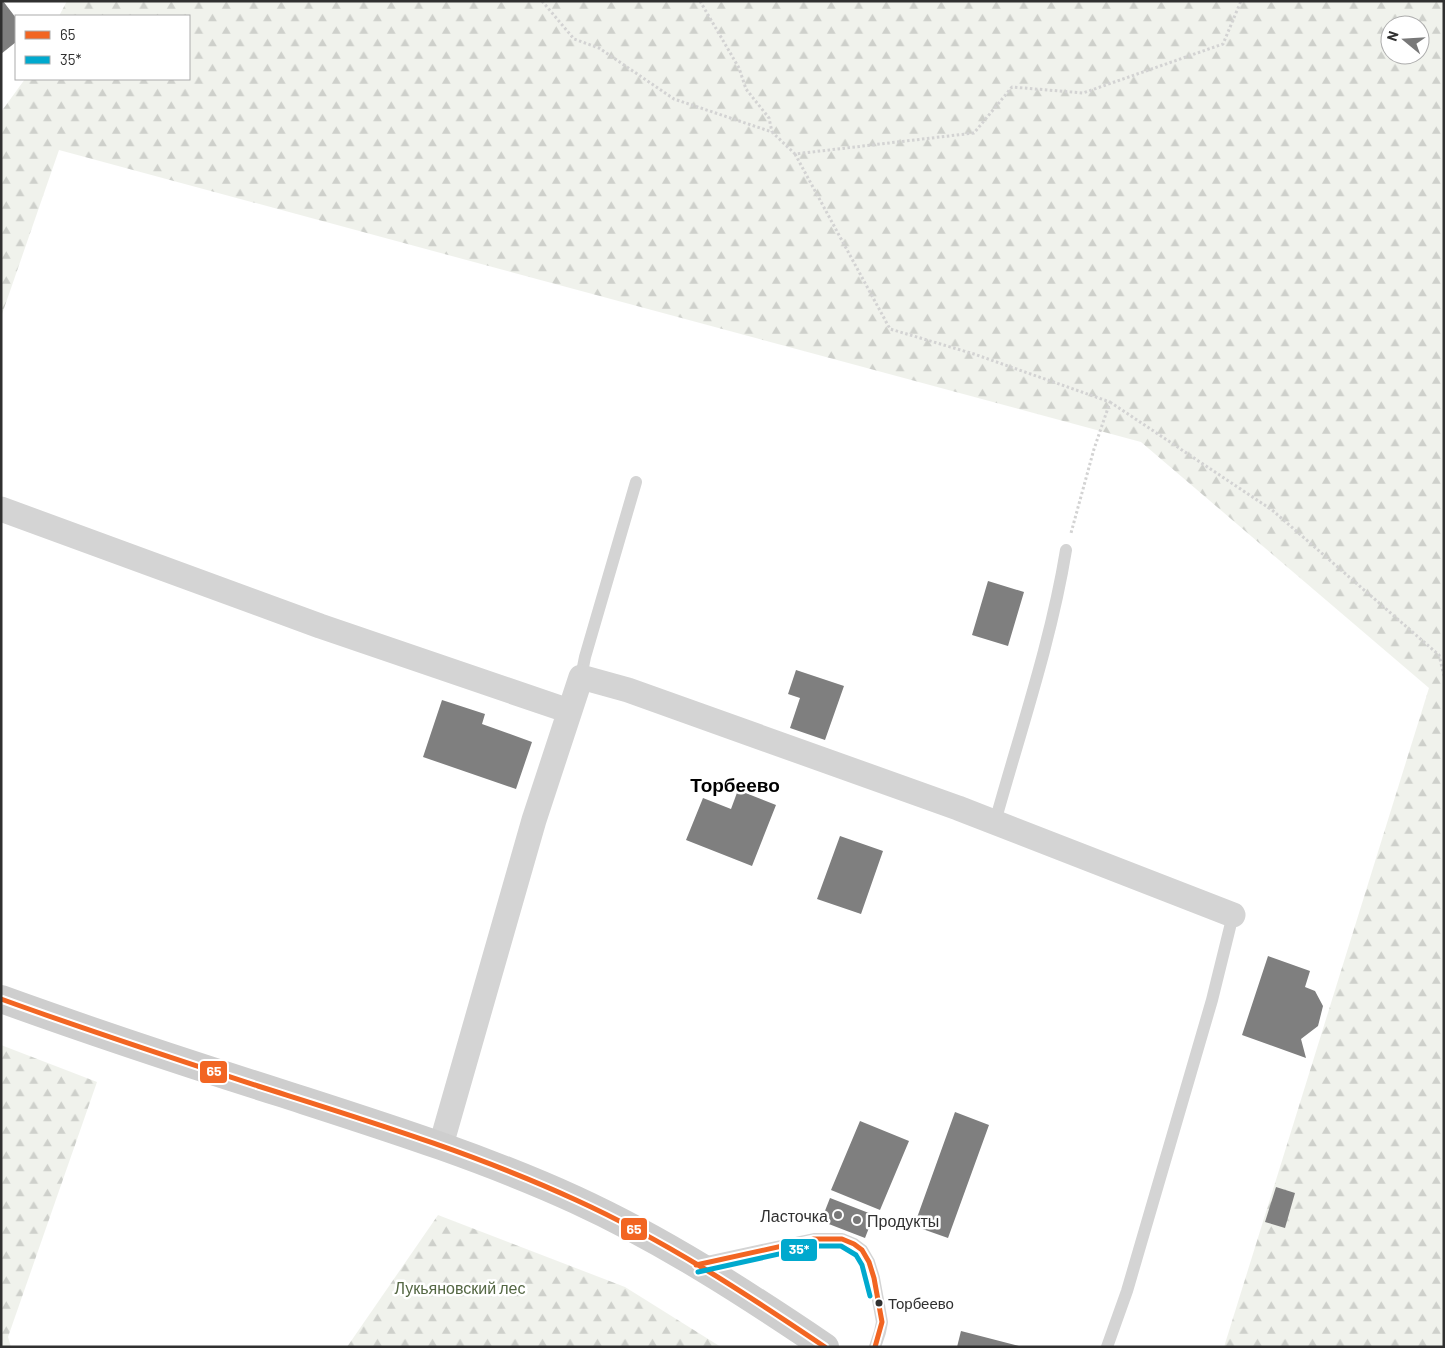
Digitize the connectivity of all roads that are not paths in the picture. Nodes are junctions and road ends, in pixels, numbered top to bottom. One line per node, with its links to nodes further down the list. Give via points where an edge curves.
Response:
1 (636, 482): 4 (lane)
2 (1, 509): 5 (street, via 320,626)
3 (1066, 550): 6 (lane, via 1051,625)
4 (581, 677): 5 (street); 6 (street, via 637,693)
5 (569, 712): 9 (street, via 534,820)
6 (995, 822): 7 (street)
7 (1232, 916): 13 (lane, via 1212,1000 1127,1291)
8 (1, 999): 9 (main road, via 109,1038)
9 (441, 1145): 10 (main road, via 578,1201)
10 (696, 1265): 11 (main road, via 756,1300); 12 (lane, via 814,1239 842,1239 854,1244 862,1250 874,1278 882,1322)
11 (825, 1347)
12 (875, 1347)
13 (1107, 1347)

